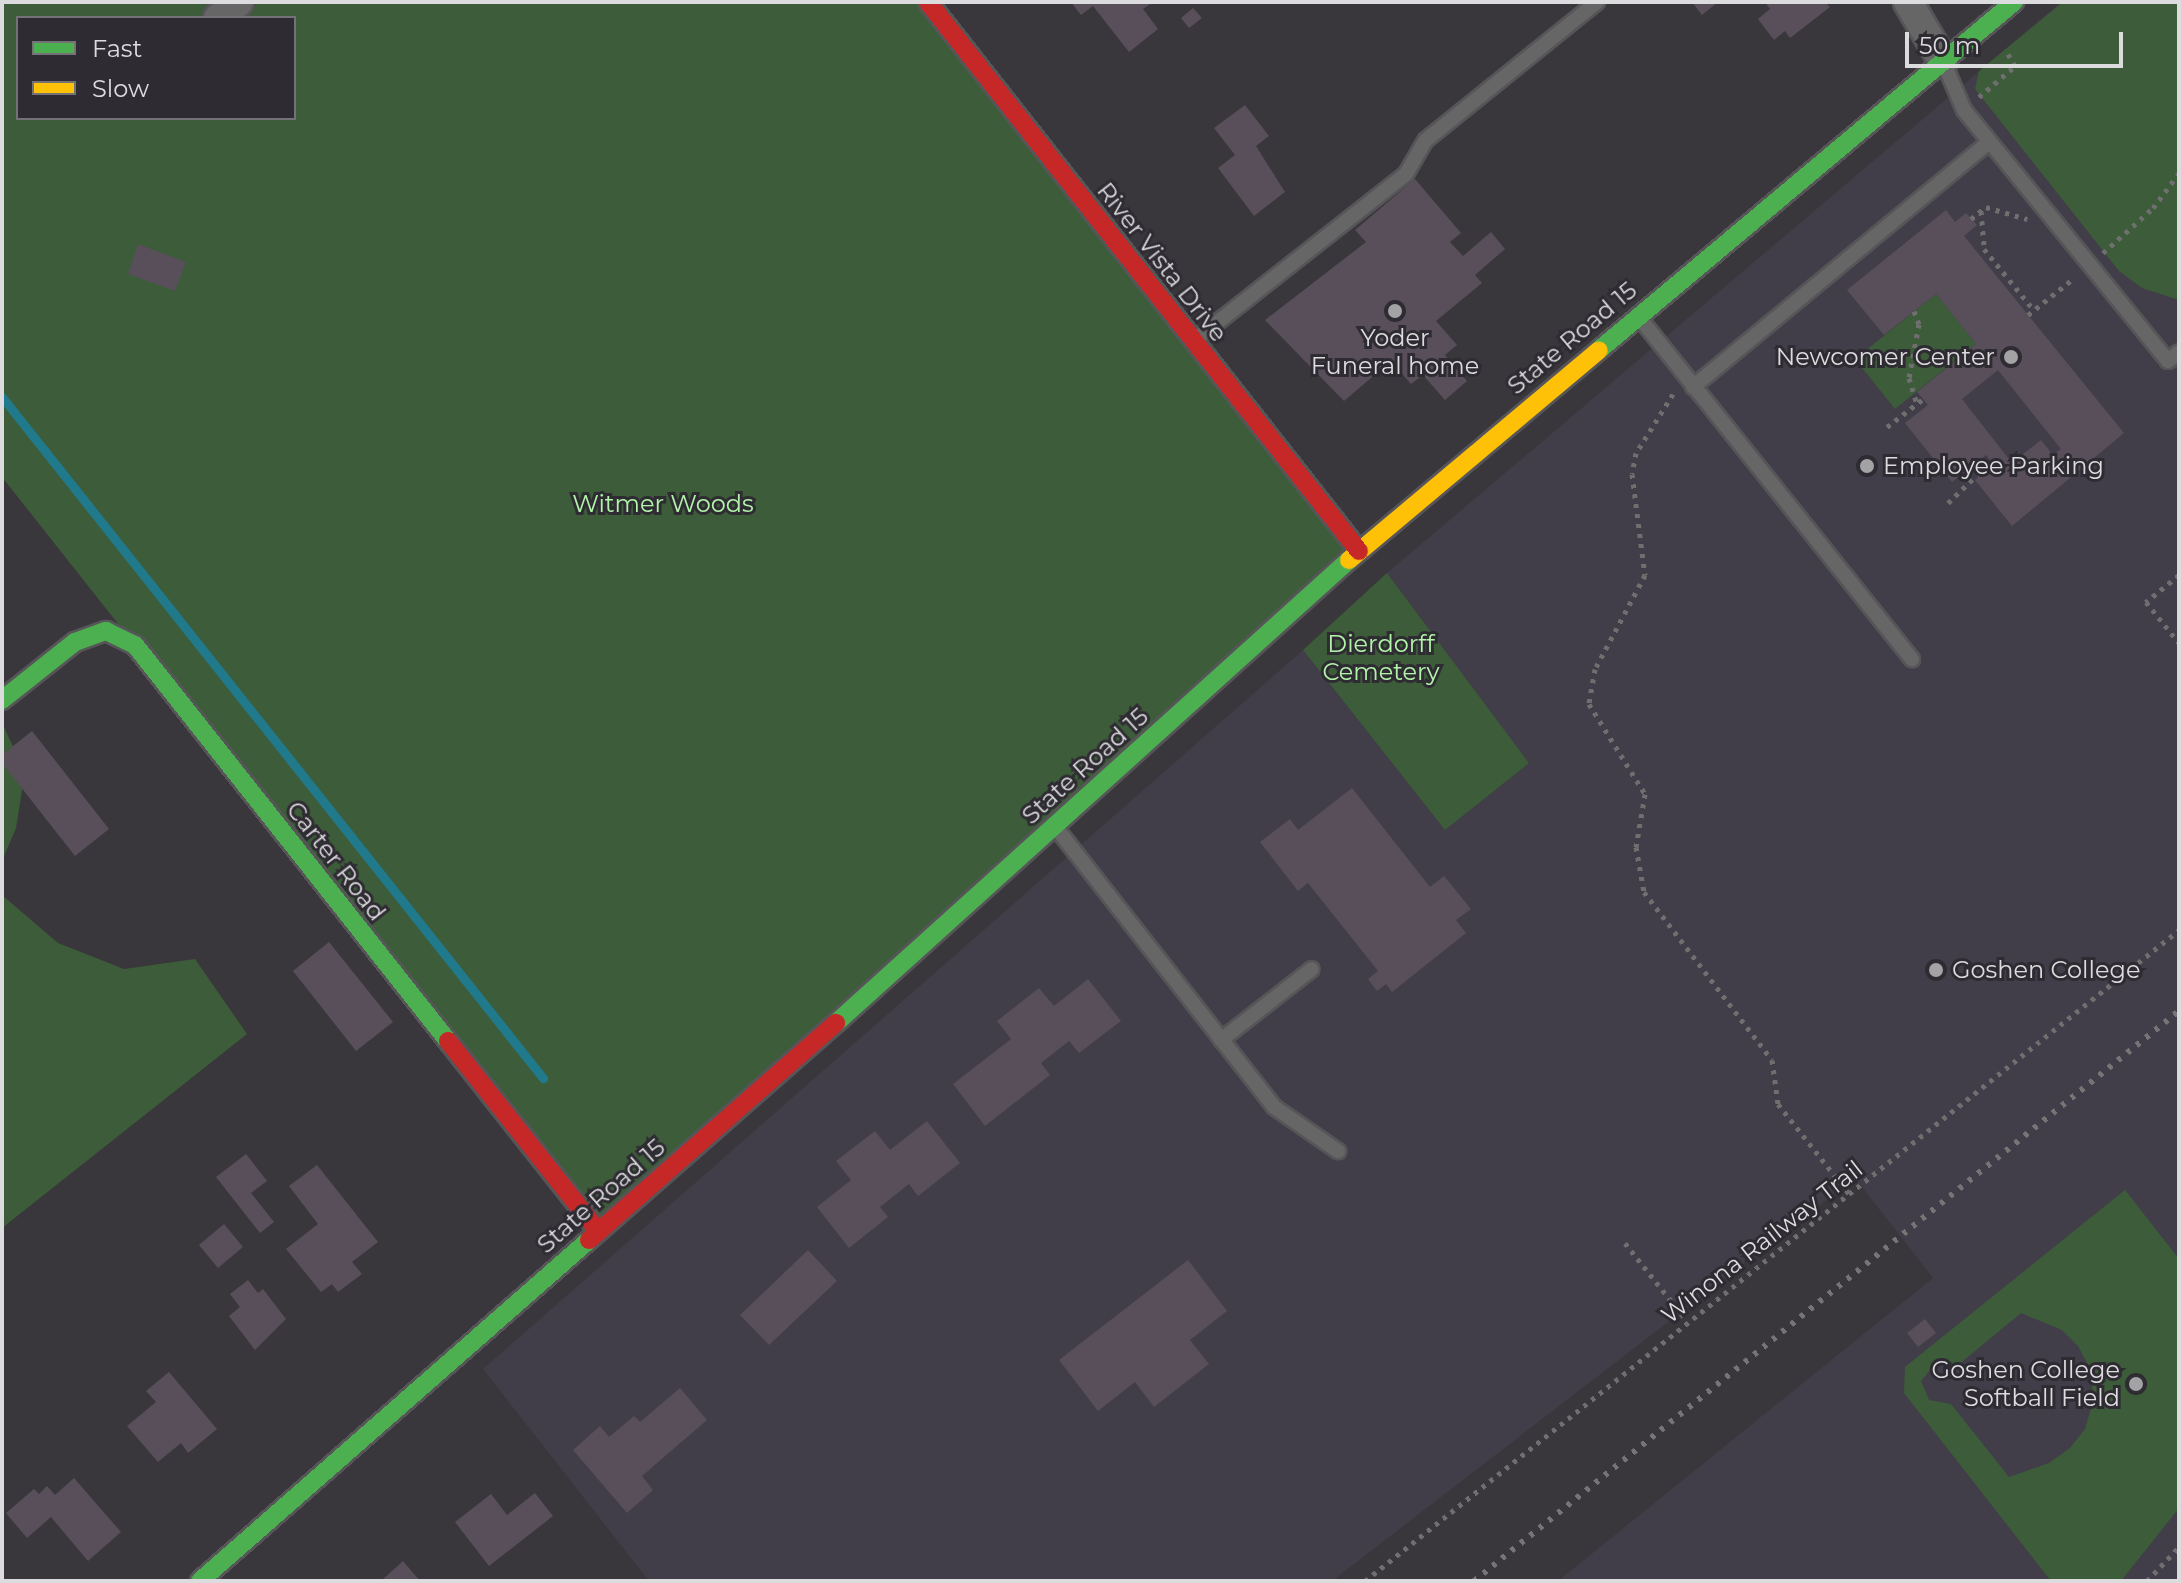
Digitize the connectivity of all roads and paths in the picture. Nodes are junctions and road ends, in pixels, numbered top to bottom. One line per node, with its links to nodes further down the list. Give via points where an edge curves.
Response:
1 (239, 2): 6 (street)
2 (928, 2): 18 (main road, River Vista Drive)
3 (1597, 2): 18 (lane, via 1426,140 1406,174)
4 (1908, 2): 8 (street)
5 (2014, 2): 8 (main road, State Road 15)
6 (221, 16)
7 (2004, 50): 9 (path, via 2015,66)
8 (1943, 61): 10 (lane, via 1964,110); 17 (main road, State Road 15)
9 (1978, 97)
10 (1989, 142): 15 (lane); 20 (lane)
11 (2179, 173): 15 (path, via 2153,208)
12 (1981, 211): 13 (path); 14 (path, via 1990,208); 15 (path, via 1984,249 2031,313)
13 (1971, 219)
14 (2032, 219)
15 (2089, 265): 19 (lane, via 2168,361)
16 (1914, 311): 22 (path, via 1919,324 1909,378)
17 (1636, 314): 20 (lane); 26 (main road, State Road 15)
18 (1193, 341): 26 (main road, River Vista Drive)
19 (2179, 352)
20 (1690, 382): 29 (lane); 36 (path, via 1636,453 1632,474 1645,575 1595,669 1589,704 1645,794 1636,847 1644,892 1772,1060 1778,1104)
21 (1923, 399): 22 (path)
22 (1917, 404): 23 (path)
23 (1887, 427)
24 (1991, 461): 25 (path)
25 (1948, 503)
26 (1359, 551): 31 (main road, State Road 15)
27 (2179, 575): 28 (path, via 2146,602)
28 (2179, 643)
29 (1912, 659)
30 (2, 700): 37 (main road, Carter Road, via 75,642 106,631 135,645)
31 (1054, 826): 34 (lane); 37 (main road, State Road 15)
32 (2179, 930): 36 (path, Winona Railway Trail)
33 (1312, 969): 34 (lane)
34 (1221, 1040): 35 (lane, via 1274,1107)
35 (1338, 1151)
36 (1851, 1196): 39 (path, Winona Railway Trail)
37 (598, 1231): 41 (main road, State Road 15)
38 (1625, 1243): 39 (path)
39 (1687, 1321): 42 (path, Winona Railway Trail)
40 (2179, 1547): 43 (path)
41 (200, 1581)
42 (1365, 1581)
43 (2147, 1581)

